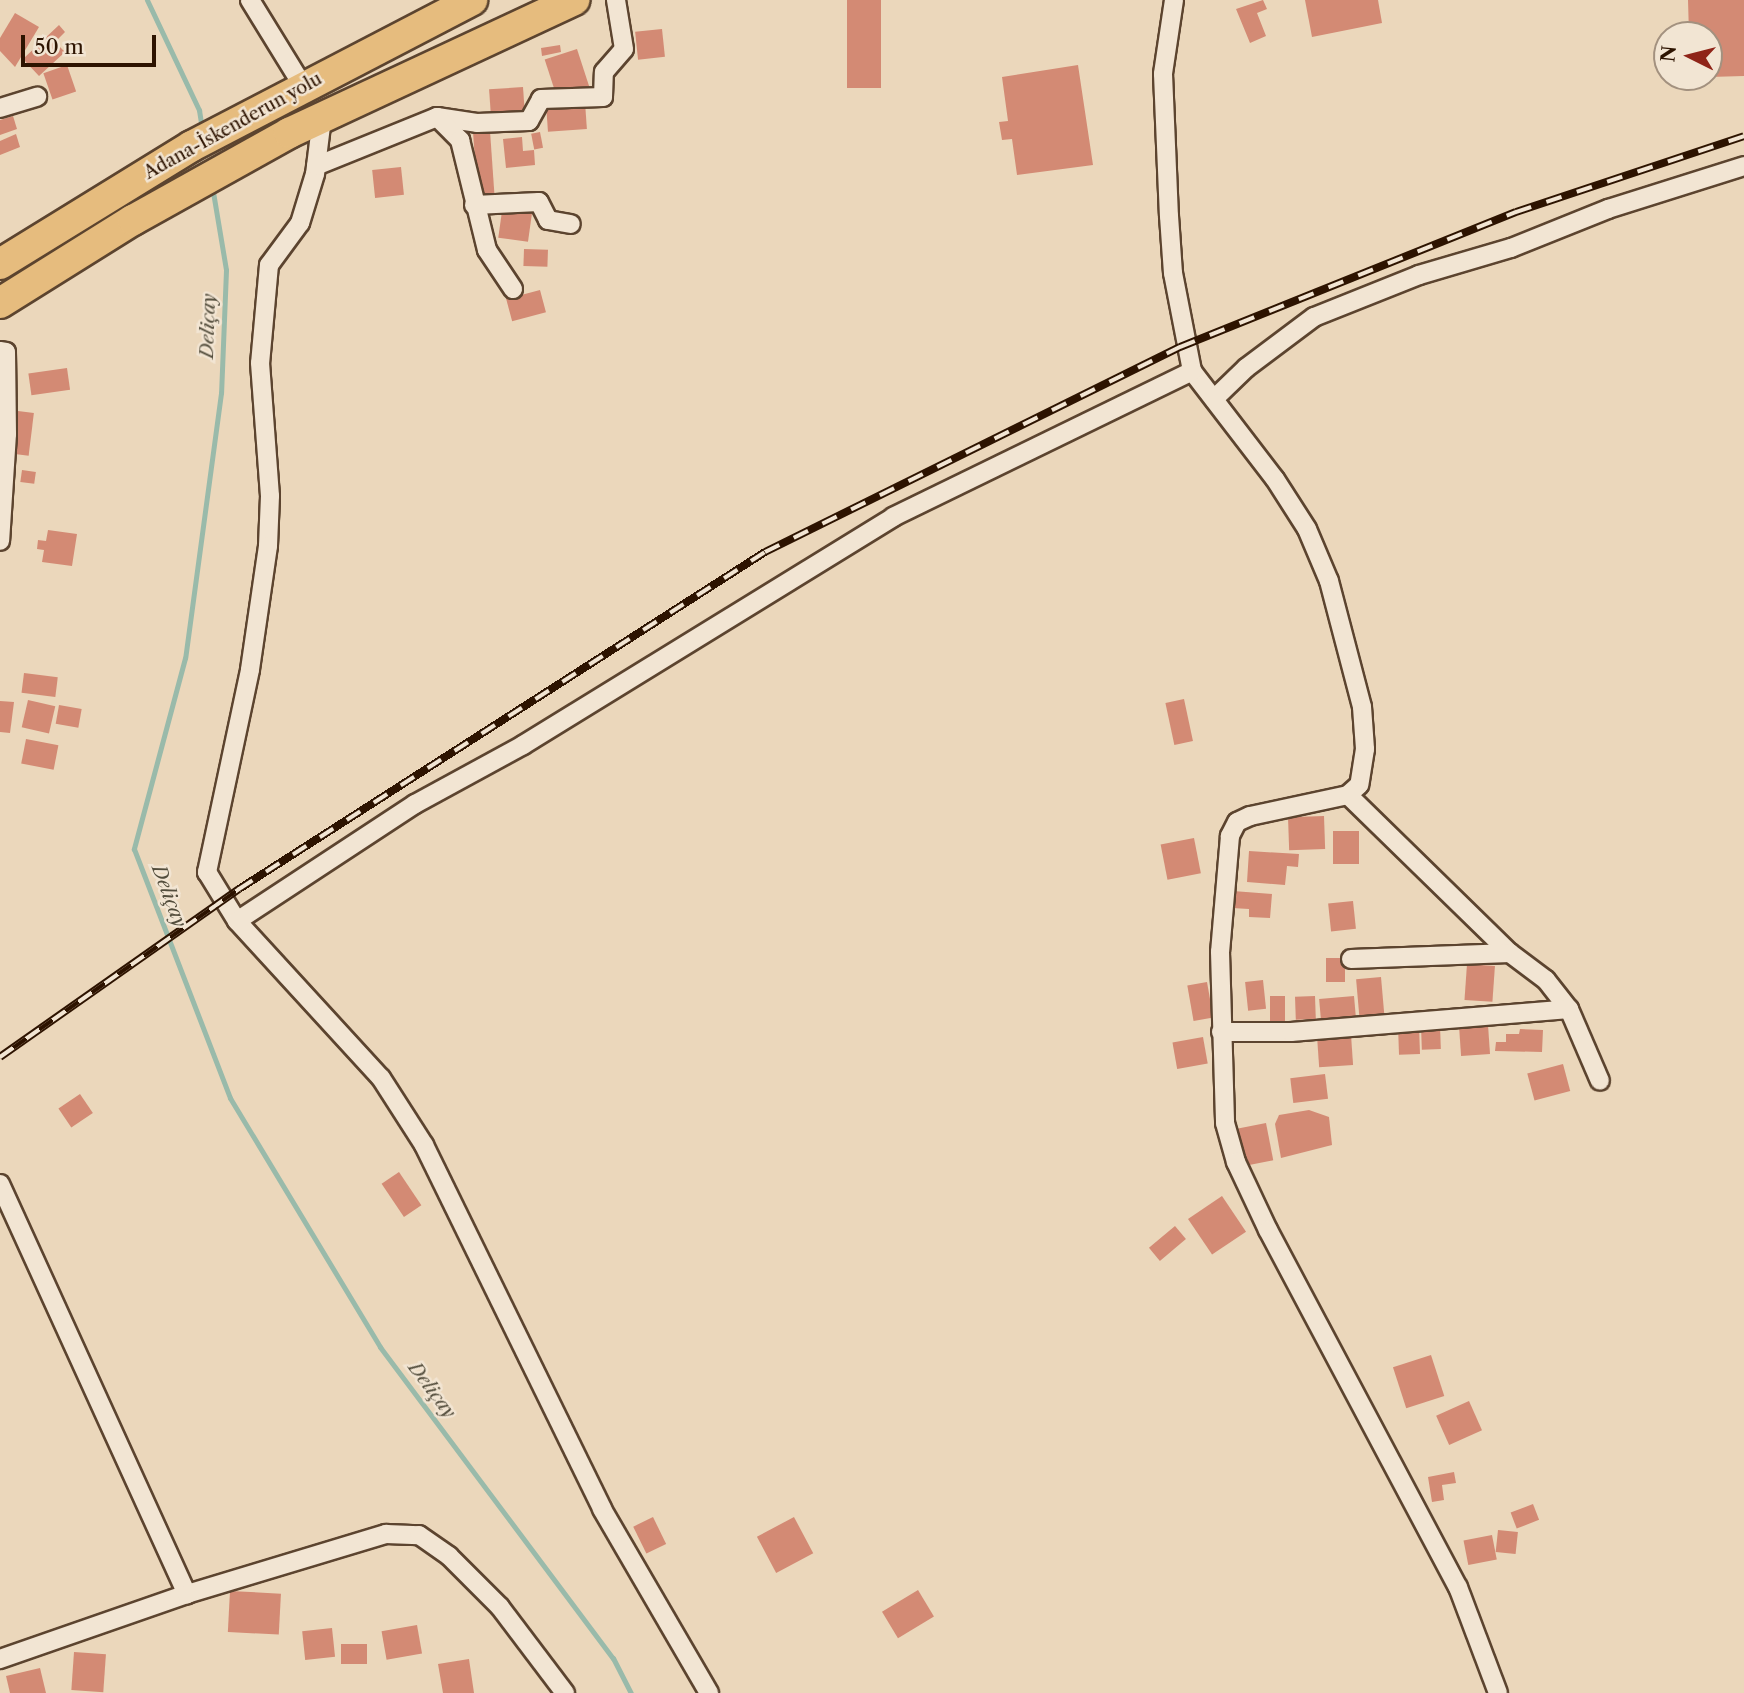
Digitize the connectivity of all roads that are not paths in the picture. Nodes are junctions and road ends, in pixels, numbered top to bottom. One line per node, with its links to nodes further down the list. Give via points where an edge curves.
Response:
1 (250, 0): 6 (street)
2 (472, 0): 6 (highway, Adana-İskenderun yolu)
3 (574, 0): 10 (highway, Adana-İskenderun yolu)
4 (616, 0): 9 (street, via 624,49 604,72 603,97 541,99 529,121 477,123)
5 (1174, 0): 19 (street, via 1163,74 1169,216 1173,273)
6 (303, 86): 15 (highway, Adana-İskenderun yolu, via 118,190)
7 (37, 97): 8 (street)
8 (0, 108)
9 (437, 117): 11 (street); 13 (street, via 460,140)
10 (322, 118): 11 (street); 17 (highway, Adana-İskenderun yolu, via 133,220)
11 (316, 166): 23 (street, via 300,223 269,265 264,311 260,363 270,496 268,546 250,670 207,872)
12 (1744, 166): 20 (street, via 1608,209 1511,248 1419,275 1314,317 1246,368)
13 (474, 205): 14 (street, via 540,202 548,220); 16 (street, via 487,250)
14 (571, 224)
15 (0, 264)
16 (513, 289)
17 (0, 303)
18 (0, 351): 21 (street, via 6,352 7,434)
19 (1192, 371): 20 (street); 23 (street, via 882,523 523,745 415,804)
20 (1214, 399): 22 (street, via 1307,529 1329,581 1362,706 1364,765 1359,785)
21 (0, 541)
22 (1348, 795): 24 (street); 27 (street, via 1237,822 1226,853)
23 (237, 921): 33 (street, via 381,1078 424,1145 602,1509)
24 (1510, 953): 25 (street); 26 (street, via 1546,980)
25 (1352, 959)
26 (1569, 1009): 27 (street, via 1291,1032); 28 (street)
27 (1221, 1032): 34 (street, via 1225,1123 1236,1162 1344,1380 1458,1587)
28 (1600, 1081)
29 (0, 1184): 30 (street)
30 (187, 1594): 31 (street); 32 (street, via 386,1534 419,1535 449,1556 500,1607)
31 (0, 1659)
32 (565, 1693)
33 (709, 1693)
34 (1498, 1693)

